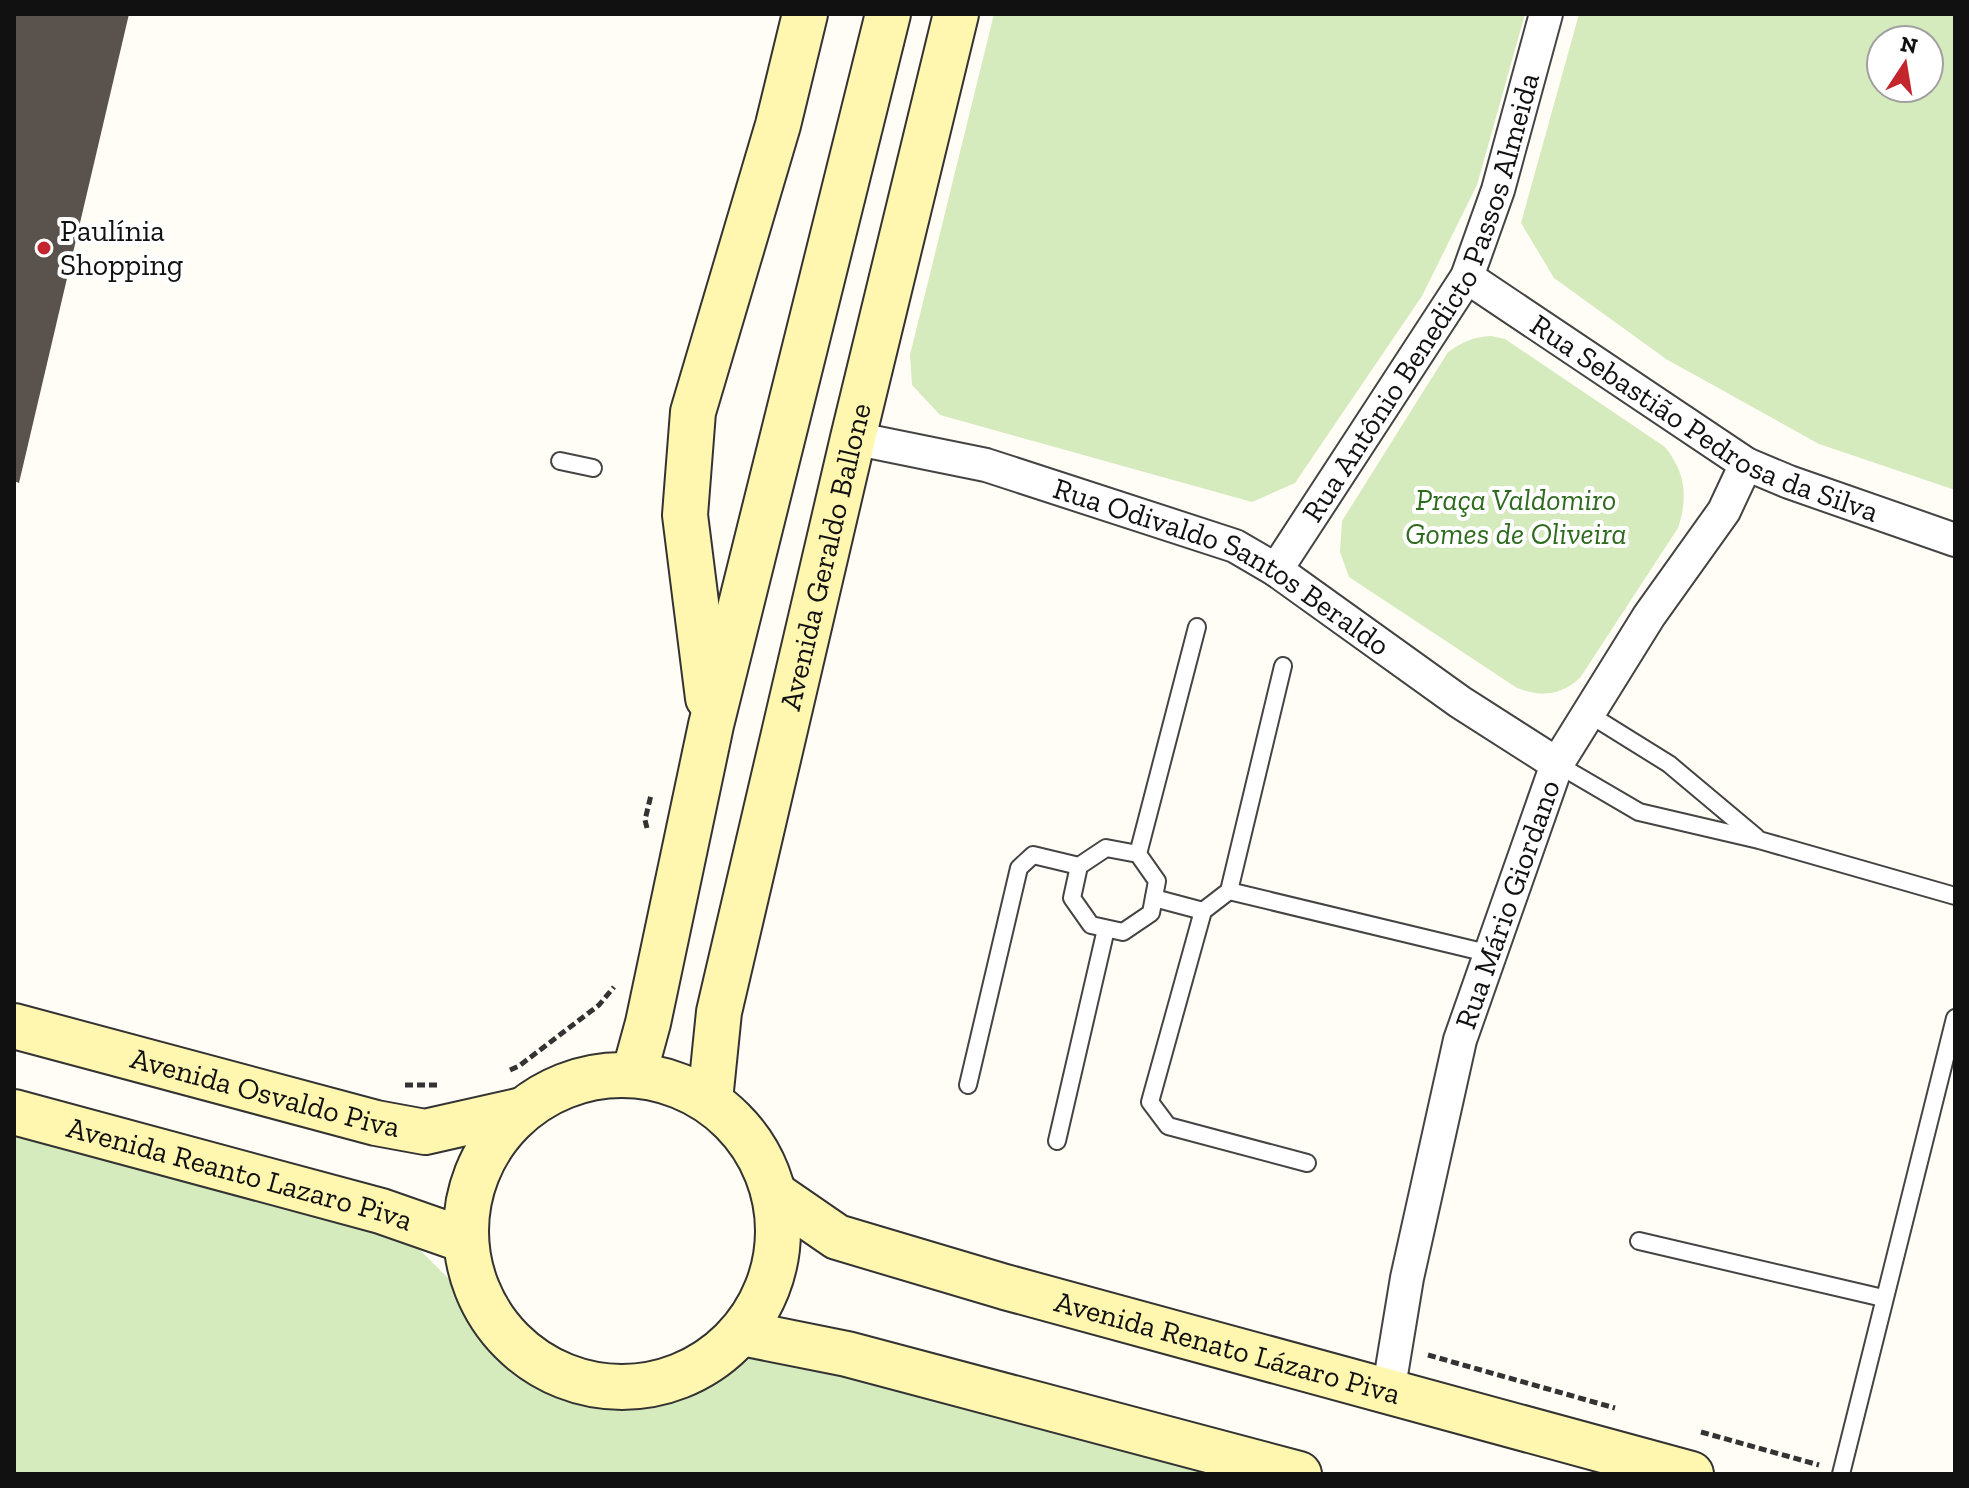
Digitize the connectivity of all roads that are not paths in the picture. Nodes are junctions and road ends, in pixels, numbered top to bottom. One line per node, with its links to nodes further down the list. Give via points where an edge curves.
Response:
1 (805, 14): 15 (main road, via 778,125 693,412 685,515)
2 (888, 14): 15 (main road)
3 (956, 14): 6 (main road, Avenida Geraldo Ballone)
4 (1546, 14): 5 (street, Rua Antônio Benedicto Passos Almeida, via 1498,190)
5 (1467, 277): 8 (street, Rua Sebastião Pedrosa da Silva); 11 (street, Rua Antônio Benedicto Passos Almeida)
6 (853, 438): 11 (street, Rua Odivaldo Santos Beraldo, via 986,465 1235,546); 31 (main road, Avenida Geraldo Ballone, via 719,1012)
7 (560, 461): 9 (lane)
8 (1746, 464): 10 (street, Rua Sebastião Pedrosa da Silva); 14 (street, Rua Mário Giordano, via 1724,511)
9 (593, 468)
10 (1955, 540)
11 (1276, 570): 16 (street, Rua Odivaldo Santos Beraldo, via 1460,702)
12 (1197, 627): 18 (lane)
13 (1283, 666): 20 (lane)
14 (1587, 713): 16 (street, Rua Mário Giordano); 17 (lane, via 1669,764)
15 (711, 725): 28 (main road)
16 (1557, 764): 17 (lane, via 1639,812); 25 (street, Rua Mário Giordano)
17 (1759, 840): 21 (lane)
18 (1138, 854): 19 (lane, via 1106,848); 22 (lane, via 1157,881)
19 (1079, 866): 24 (lane, via 1072,898 1091,925); 29 (lane, via 1033,855 1019,868)
20 (1229, 891): 23 (lane); 25 (lane)
21 (1955, 896)
22 (1154, 898): 23 (lane); 24 (lane, via 1151,913 1123,932)
23 (1203, 911): 34 (lane, via 1150,1102 1168,1126)
24 (1106, 929): 33 (lane)
25 (1491, 954): 40 (street, Rua Mário Giordano, via 1460,1040 1407,1278)
26 (1955, 1018): 38 (lane)
27 (14, 1026): 30 (main road, Avenida Osvaldo Piva, via 425,1132)
28 (634, 1074): 30 (main road); 31 (main road, via 674,1082)
29 (968, 1085)
30 (511, 1092): 36 (main road, via 476,1169)
31 (710, 1100): 35 (main road, via 752,1141)
32 (14, 1112): 36 (main road, Avenida Reanto Lazaro Piva, via 381,1211)
33 (1057, 1141)
34 (1307, 1163)
35 (776, 1195): 39 (main road, via 780,1231 775,1268 762,1303); 40 (main road, Avenida Renato Lázaro Piva, via 837,1237)
36 (464, 1240): 39 (main road, via 472,1281 499,1328 552,1371 591,1385 633,1387 674,1379 711,1360)
37 (1639, 1241): 38 (lane)
38 (1883, 1298): 43 (lane)
39 (742, 1333): 41 (main road, via 862,1358)
40 (1388, 1393): 42 (main road, Avenida Renato Lázaro Piva)
41 (1299, 1474)
42 (1691, 1474)
43 (1841, 1474)

